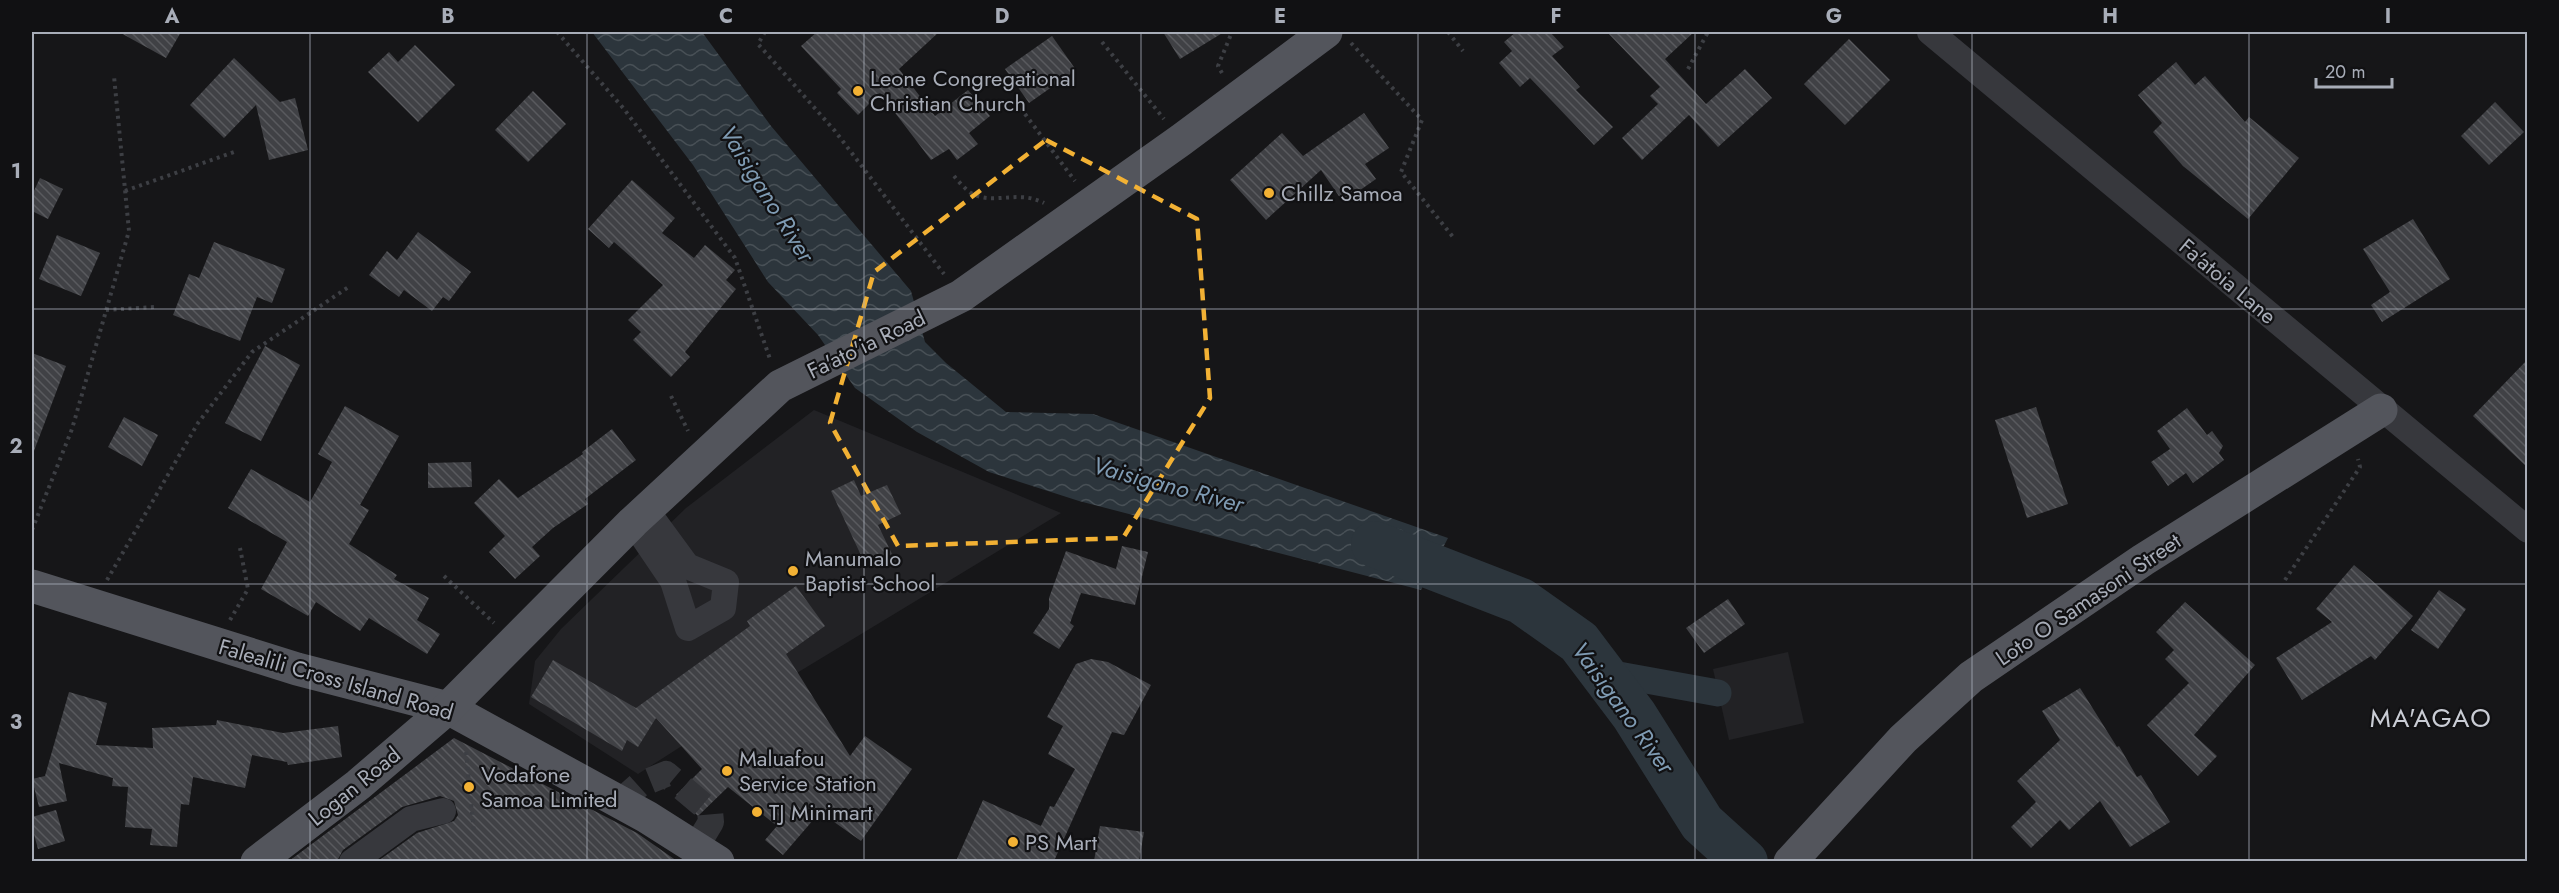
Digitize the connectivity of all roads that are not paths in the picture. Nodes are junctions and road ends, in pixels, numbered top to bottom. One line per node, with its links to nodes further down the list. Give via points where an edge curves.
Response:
1 (1930, 32): 3 (street, Fa'atoia Lane)
2 (1338, 36): 6 (main road, Fa'ato'ia Road, via 1238,95 954,300 787,382 640,516)
3 (2381, 410): 4 (street, Fa'atoia Lane); 11 (main road, Loto O Samasoni Street, via 2143,560 1971,677 1903,740)
4 (2528, 530)
5 (32, 586): 6 (main road, Falealili Cross Island Road, via 297,669)
6 (448, 708): 8 (main road, Logan Road); 9 (main road, Falealili Cross Island Road, via 646,817)
7 (443, 811): 10 (street, via 411,819)
8 (271, 857)
9 (708, 859)
10 (352, 861)
11 (1790, 861)

